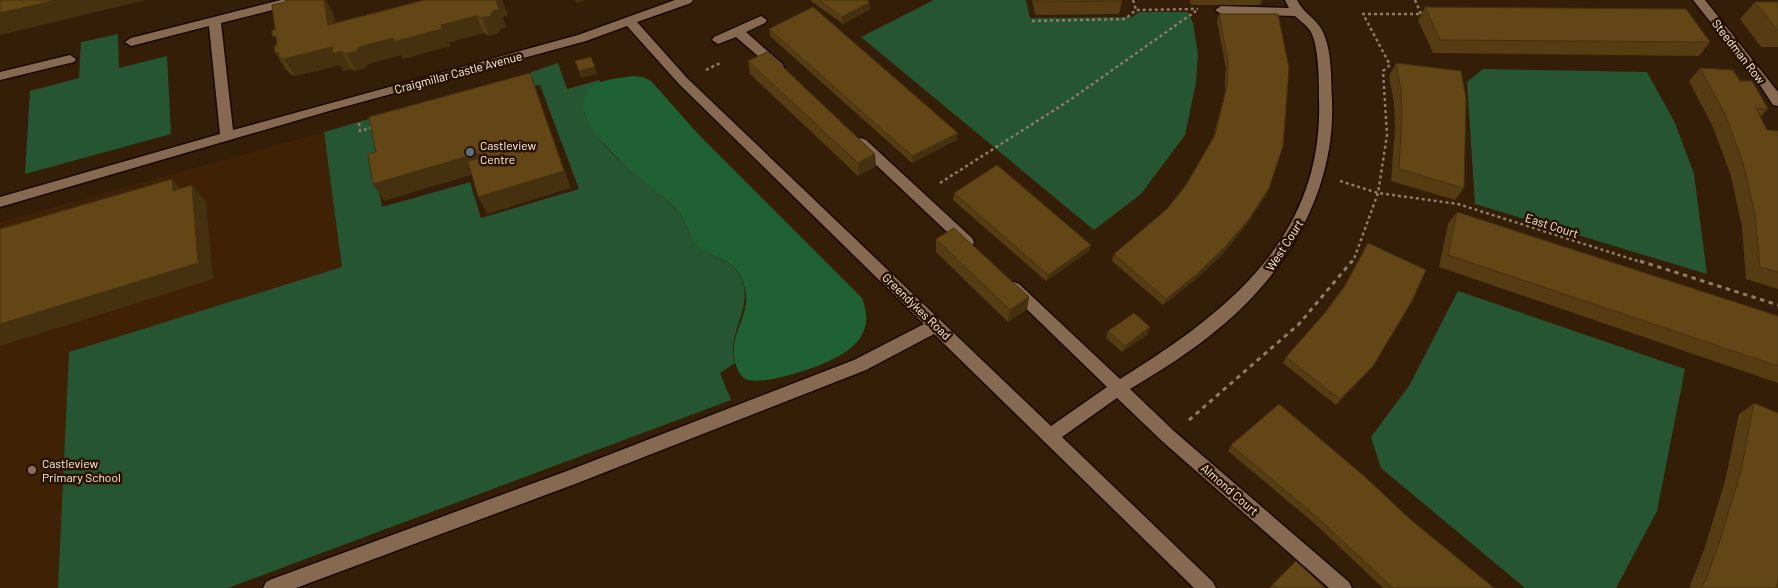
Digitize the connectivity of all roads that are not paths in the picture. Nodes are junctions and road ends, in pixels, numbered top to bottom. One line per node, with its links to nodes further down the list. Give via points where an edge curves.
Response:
1 (296, 0): 7 (street)
2 (1699, 0): 15 (street, Steedman Row)
3 (680, 1): 8 (street, Craigmillar Castle Avenue)
4 (1293, 6): 5 (street); 22 (street, West Court, via 1316,31 1326,110 1326,132 1318,174 1301,220 1261,279 1214,324)
5 (1221, 10)
6 (761, 20): 9 (street)
7 (215, 21): 11 (street); 17 (street)
8 (630, 22): 17 (street, Craigmillar Castle Avenue, via 573,41); 21 (street, Greendykes Road, via 683,81)
9 (737, 31): 10 (street); 13 (street)
10 (718, 40)
11 (131, 42)
12 (70, 59): 14 (street)
13 (786, 73)
14 (0, 76)
15 (1778, 102)
16 (849, 131): 19 (street)
17 (227, 137): 18 (street, Craigmillar Castle Avenue)
18 (0, 202)
19 (980, 255)
20 (1001, 275): 22 (street)
21 (937, 325): 23 (street, Greendykes Road); 24 (street, via 860,365)
22 (1118, 388): 23 (street, West Court); 26 (street, Almond Court, via 1169,437)
23 (1050, 437): 25 (street, Greendykes Road)
24 (272, 588)
25 (1207, 588)
26 (1343, 588)

